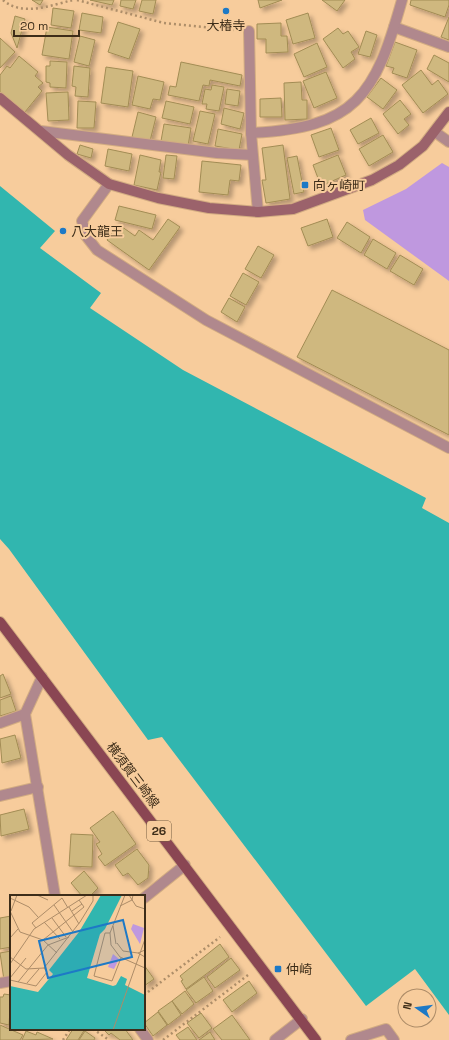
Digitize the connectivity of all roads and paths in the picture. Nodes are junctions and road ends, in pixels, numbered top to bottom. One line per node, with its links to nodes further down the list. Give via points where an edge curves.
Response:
1 (3, 0): 2 (path, via 23,8 40,9)
2 (73, 0)
3 (77, 0): 6 (path, via 164,23)
4 (402, 0): 5 (street)
5 (394, 27): 7 (street); 12 (street, via 372,83 345,111 317,125 281,132)
6 (249, 31): 12 (street)
7 (449, 47)
8 (0, 98): 10 (street)
9 (449, 112): 11 (street)
10 (41, 131): 14 (street); 15 (street, via 68,155)
11 (435, 132): 13 (street); 16 (street, via 423,146 372,180 293,209)
12 (251, 133): 14 (street)
13 (449, 142)
14 (252, 155): 16 (street)
15 (109, 184): 16 (street, via 150,196 209,208); 17 (street, via 82,221 86,236 97,250 206,320)
16 (258, 212)
17 (449, 448)
18 (0, 622): 19 (main road, 横須賀三崎線 / 26)
19 (42, 677): 20 (street); 24 (main road, 横須賀三崎線 / 26)
20 (25, 714): 21 (street); 22 (street)
21 (0, 723)
22 (38, 788): 23 (street); 25 (street)
23 (0, 796)
24 (185, 866): 26 (street); 27 (main road, 横須賀三崎線 / 26)
25 (55, 895)
26 (145, 897)
27 (232, 928): 28 (main road, 横須賀三崎線 / 26); 31 (path)
28 (260, 965): 32 (main road, 横須賀三崎線 / 26); 39 (path)
29 (10, 981): 30 (street)
30 (0, 983)
31 (145, 994)
32 (302, 1019): 40 (street); 41 (main road, 横須賀三崎線 / 26)
33 (69, 1030): 36 (path)
34 (95, 1030): 37 (path)
35 (141, 1030): 38 (street)
36 (63, 1040)
37 (110, 1040)
38 (148, 1040)
39 (163, 1040)
40 (275, 1040)
41 (316, 1040)
42 (351, 1040): 43 (street, via 386,1029)
43 (394, 1040)

